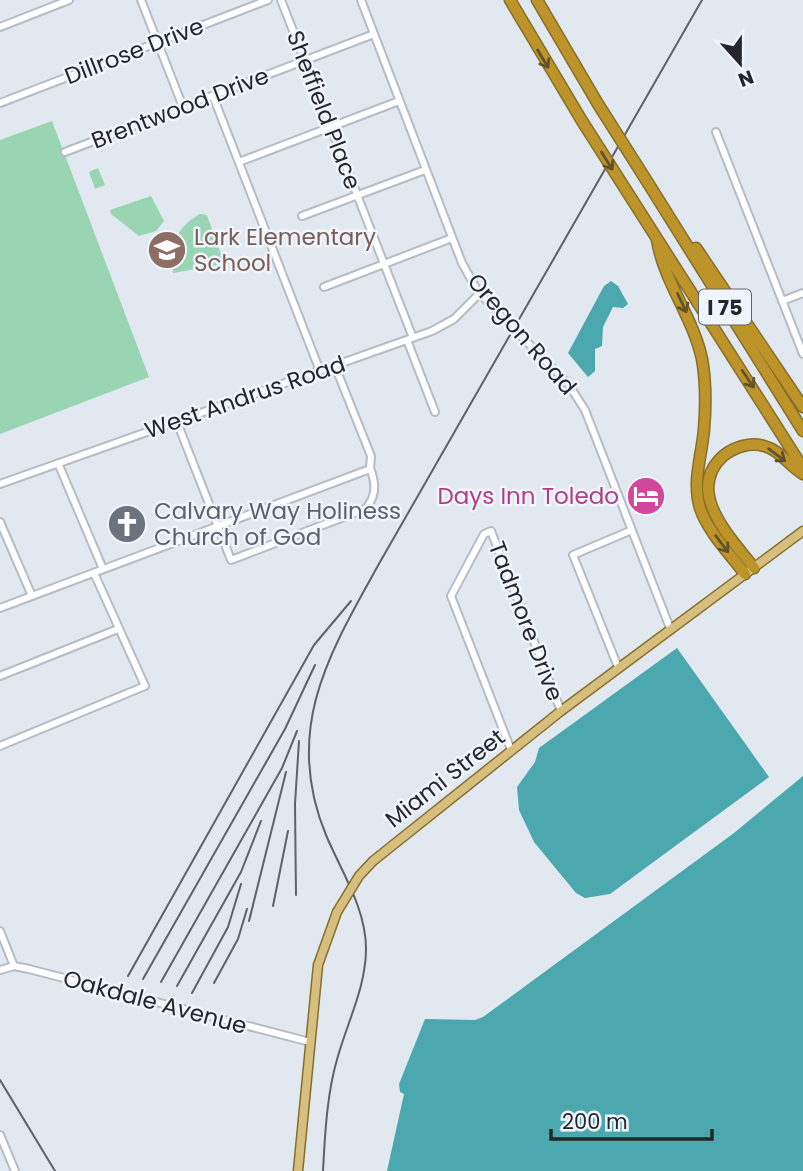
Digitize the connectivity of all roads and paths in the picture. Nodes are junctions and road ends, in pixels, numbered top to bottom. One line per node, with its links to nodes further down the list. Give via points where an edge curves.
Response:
1 (69, 0): 8 (street)
2 (141, 0): 10 (street)
3 (268, 0): 10 (street, Dillrose Drive)
4 (281, 0): 11 (street, Sheffield Place)
5 (361, 0): 9 (street, Oregon Road)
6 (510, 0): 25 (highway, I 75, one-way to 25, bridge)
7 (537, 0): 21 (highway, I 75 / I 75, bridge)
8 (0, 27)
9 (374, 34): 11 (street, Brentwood Drive); 13 (street, Oregon Road)
10 (157, 42): 14 (street, Dillrose Drive); 15 (street)
11 (305, 61): 12 (street, Brentwood Drive); 16 (street, Sheffield Place)
12 (213, 96): 15 (street, Brentwood Drive); 19 (street)
13 (400, 101): 16 (street); 20 (street, Oregon Road)
14 (0, 103)
15 (183, 107): 18 (street, Brentwood Drive)
16 (330, 127): 19 (street); 22 (street, Sheffield Place)
17 (716, 132): 30 (street)
18 (65, 152)
19 (239, 162): 34 (street)
20 (425, 170): 22 (street); 24 (street, Oregon Road)
21 (648, 183): 35 (highway, via 660,194); 38 (highway, I 75 / I 75)
22 (357, 196): 23 (street); 26 (street, Sheffield Place)
23 (302, 216)
24 (452, 238): 26 (street); 28 (street, Oregon Road)
25 (657, 240): 41 (highway, I 75, one-way to 41); 49 (highway, one-way to 49, via 660,258 696,334 704,368 705,419 696,487 700,508 710,527)
26 (384, 264): 27 (street); 31 (street, Sheffield Place)
27 (324, 287)
28 (480, 293): 31 (street, West Andrus Road, via 449,322); 46 (street, Oregon Road, bridge, via 583,405)
29 (803, 293): 30 (street)
30 (782, 301): 32 (street)
31 (410, 339): 33 (street, West Andrus Road); 36 (street, Sheffield Place)
32 (803, 354)
33 (335, 366): 34 (street, West Andrus Road); 40 (street, via 371,456)
34 (320, 371): 37 (street, West Andrus Road)
35 (803, 407)
36 (435, 412)
37 (177, 422): 39 (street, West Andrus Road); 45 (street)
38 (803, 431)
39 (58, 463): 43 (street, West Andrus Road); 48 (street)
40 (371, 468): 45 (street); 45 (street, via 374,495 365,509 232,560)
41 (803, 468)
42 (803, 474): 49 (highway, one-way to 42, via 711,507 707,489 716,464 747,444 778,452)
43 (0, 484)
44 (0, 522): 51 (street)
45 (218, 527): 48 (street)
46 (632, 530): 53 (street, Oregon Road); 55 (street, via 573,555)
47 (803, 531): 49 (main road, Miami Street)
48 (103, 569): 50 (street)
49 (749, 571): 53 (main road, Miami Street)
50 (94, 573): 51 (street); 54 (street)
51 (32, 596): 52 (street)
52 (0, 608)
53 (670, 628): 55 (main road, Miami Street)
54 (118, 629): 56 (street); 58 (street, via 145,686)
55 (618, 667): 57 (main road, Miami Street)
56 (0, 676)
57 (561, 711): 59 (main road, Miami Street); 59 (street, Tadmore Drive, via 491,531 480,540 451,596)
58 (0, 746)
59 (511, 750): 63 (main road, Miami Street, bridge, via 359,876 337,912 318,965)
60 (0, 932): 61 (street)
61 (14, 966): 62 (street); 63 (street, Oakdale Avenue)
62 (0, 970)
63 (310, 1042): 66 (main road, Miami Street)
64 (0, 1135): 65 (street)
65 (15, 1171)
66 (298, 1171)

